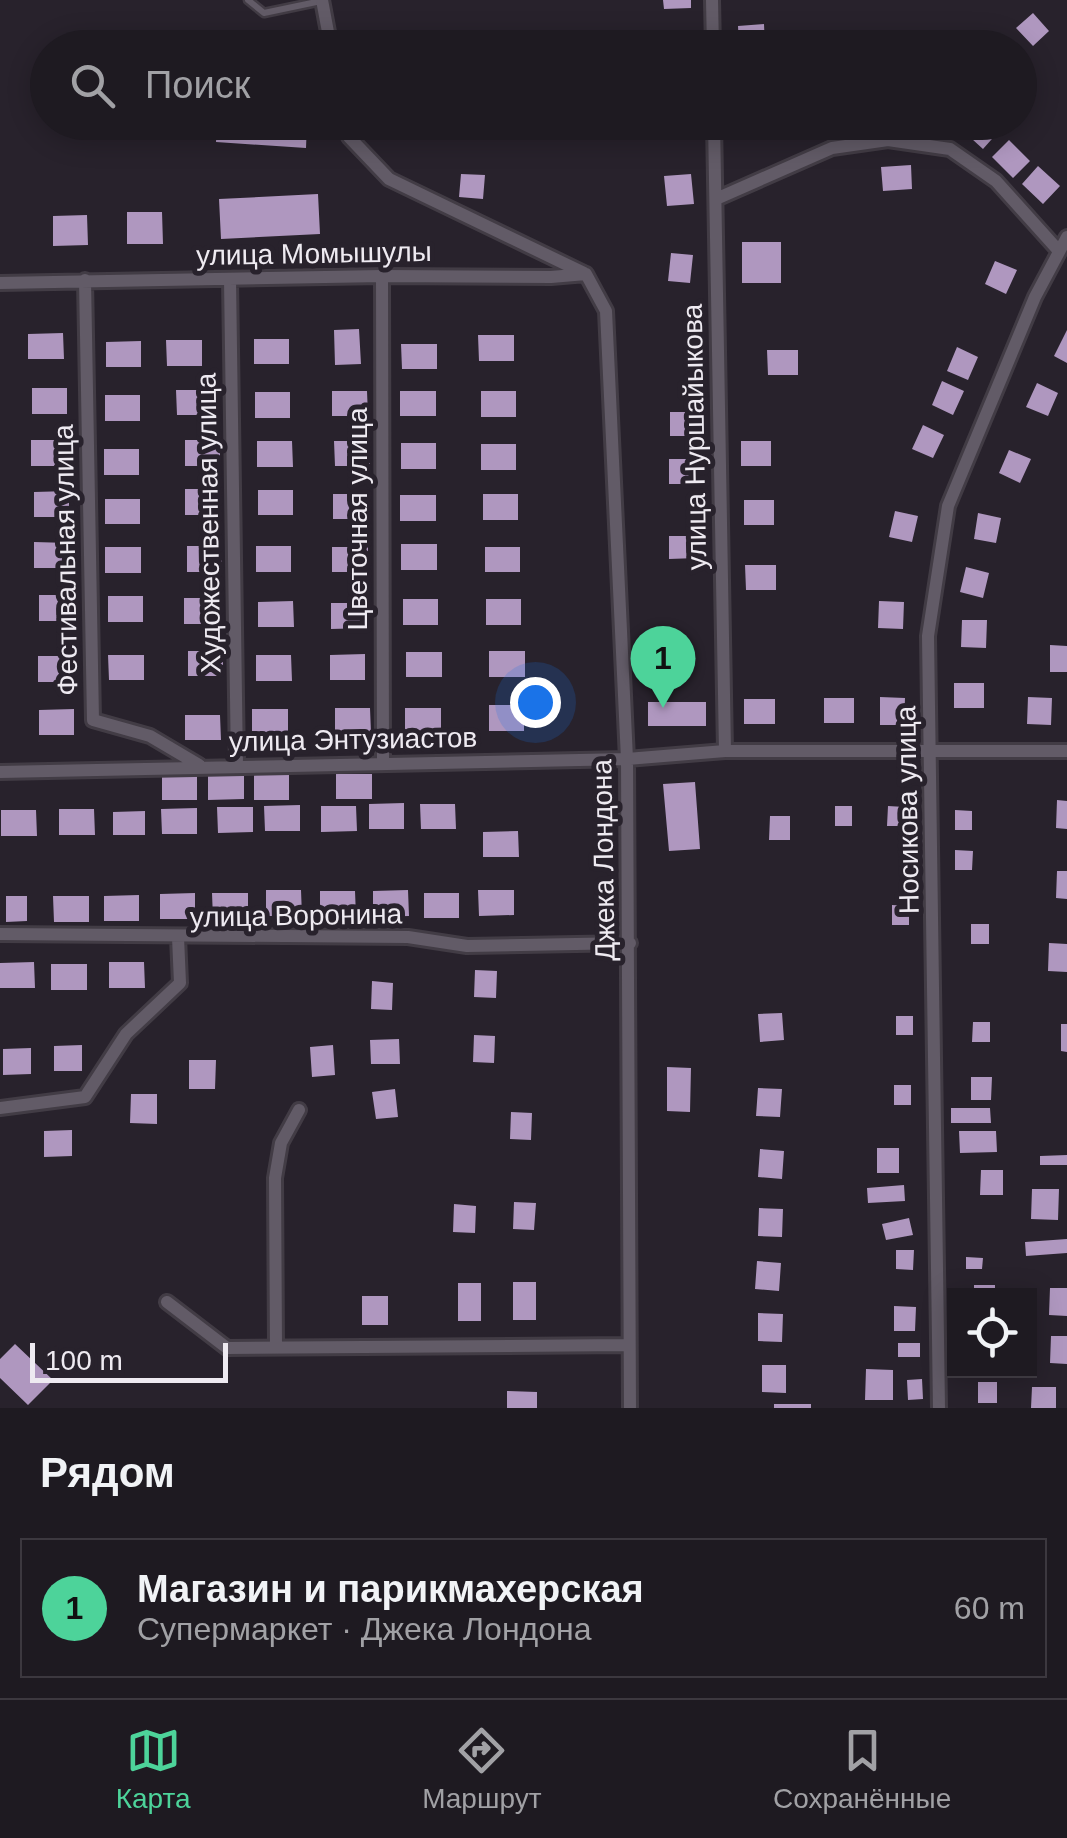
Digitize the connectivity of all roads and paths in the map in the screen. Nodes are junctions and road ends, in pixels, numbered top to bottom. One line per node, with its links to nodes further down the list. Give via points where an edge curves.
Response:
1 (248, 0): 3 (lane, via 264,13)
2 (712, 0): 5 (street)
3 (322, 1): 4 (street)
4 (328, 30)
5 (712, 30)
6 (352, 140): 11 (street, via 388,179)
7 (714, 140): 8 (street, улица Нуршайыкова)
8 (716, 199): 10 (street, via 832,148 888,140 950,149 996,181); 18 (street, улица Нуршайыкова)
9 (1067, 237): 10 (street, Носикова улица)
10 (1058, 250): 16 (street, Носикова улица, via 948,506 928,636)
11 (586, 274): 12 (street, улица Момышулы); 19 (street, Джека Лондона, via 606,311)
12 (382, 276): 13 (street, улица Момышулы); 20 (street, Цветочная улица)
13 (230, 279): 14 (street, улица Момышулы); 21 (street, Художественная улица)
14 (85, 280): 15 (street, улица Момышулы); 22 (street, Фестивальная улица, via 93,720 150,736)
15 (0, 283)
16 (930, 748): 17 (street, улица Энтузиастов); 18 (street, улица Энтузиастов); 33 (street, Носикова улица)
17 (1067, 751)
18 (725, 752): 19 (street, улица Энтузиастов)
19 (627, 759): 20 (street, улица Энтузиастов); 26 (street, Джека Лондона)
20 (383, 762): 21 (street, улица Энтузиастов)
21 (237, 766): 22 (street, улица Энтузиастов)
22 (202, 767): 23 (street, улица Энтузиастов)
23 (0, 772)
24 (0, 934): 25 (street)
25 (178, 938): 26 (street, улица Воронина); 27 (street, улица Воронина, via 180,983 126,1034 86,1096)
26 (630, 943): 30 (street, Джека Лондона)
27 (0, 1108)
28 (299, 1110): 31 (street, via 280,1143 275,1178)
29 (166, 1302): 31 (street, via 227,1348)
30 (628, 1345): 31 (street); 32 (street, Джека Лондона)
31 (276, 1347)
32 (630, 1408)
33 (939, 1408)

